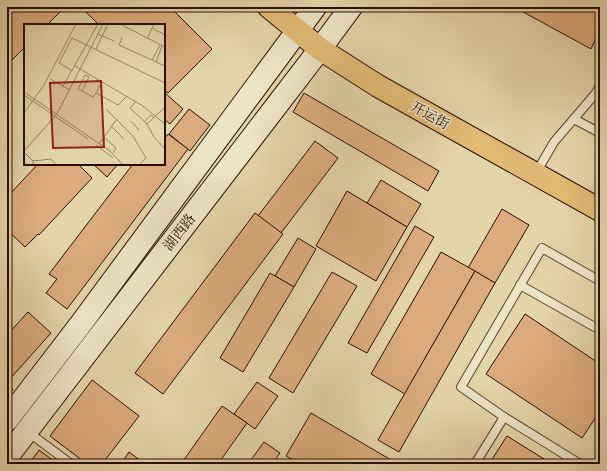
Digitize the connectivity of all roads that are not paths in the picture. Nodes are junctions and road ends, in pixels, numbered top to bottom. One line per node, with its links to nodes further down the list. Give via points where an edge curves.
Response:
1 (269, 7): 4 (main road, 开运街)
2 (315, 7): 4 (main road, 湖西路)
3 (350, 7): 5 (main road, 湖西路)
4 (298, 31): 5 (main road, 开运街); 15 (main road, 湖西路)
5 (320, 49): 9 (main road, 开运街, via 378,86); 16 (main road, 湖西路)
6 (600, 86): 7 (lane)
7 (574, 119): 8 (lane); 9 (lane, via 554,142)
8 (600, 133)
9 (535, 174): 10 (main road, 开运街)
10 (600, 210)
11 (600, 281): 12 (lane, via 542,248)
12 (520, 285): 13 (lane); 14 (lane, via 461,388)
13 (600, 330)
14 (504, 417): 19 (lane); 20 (lane)
15 (7, 420)
16 (27, 431): 17 (main road, 湖西路); 18 (lane)
17 (7, 457)
18 (71, 464)
19 (475, 464)
20 (580, 464)

